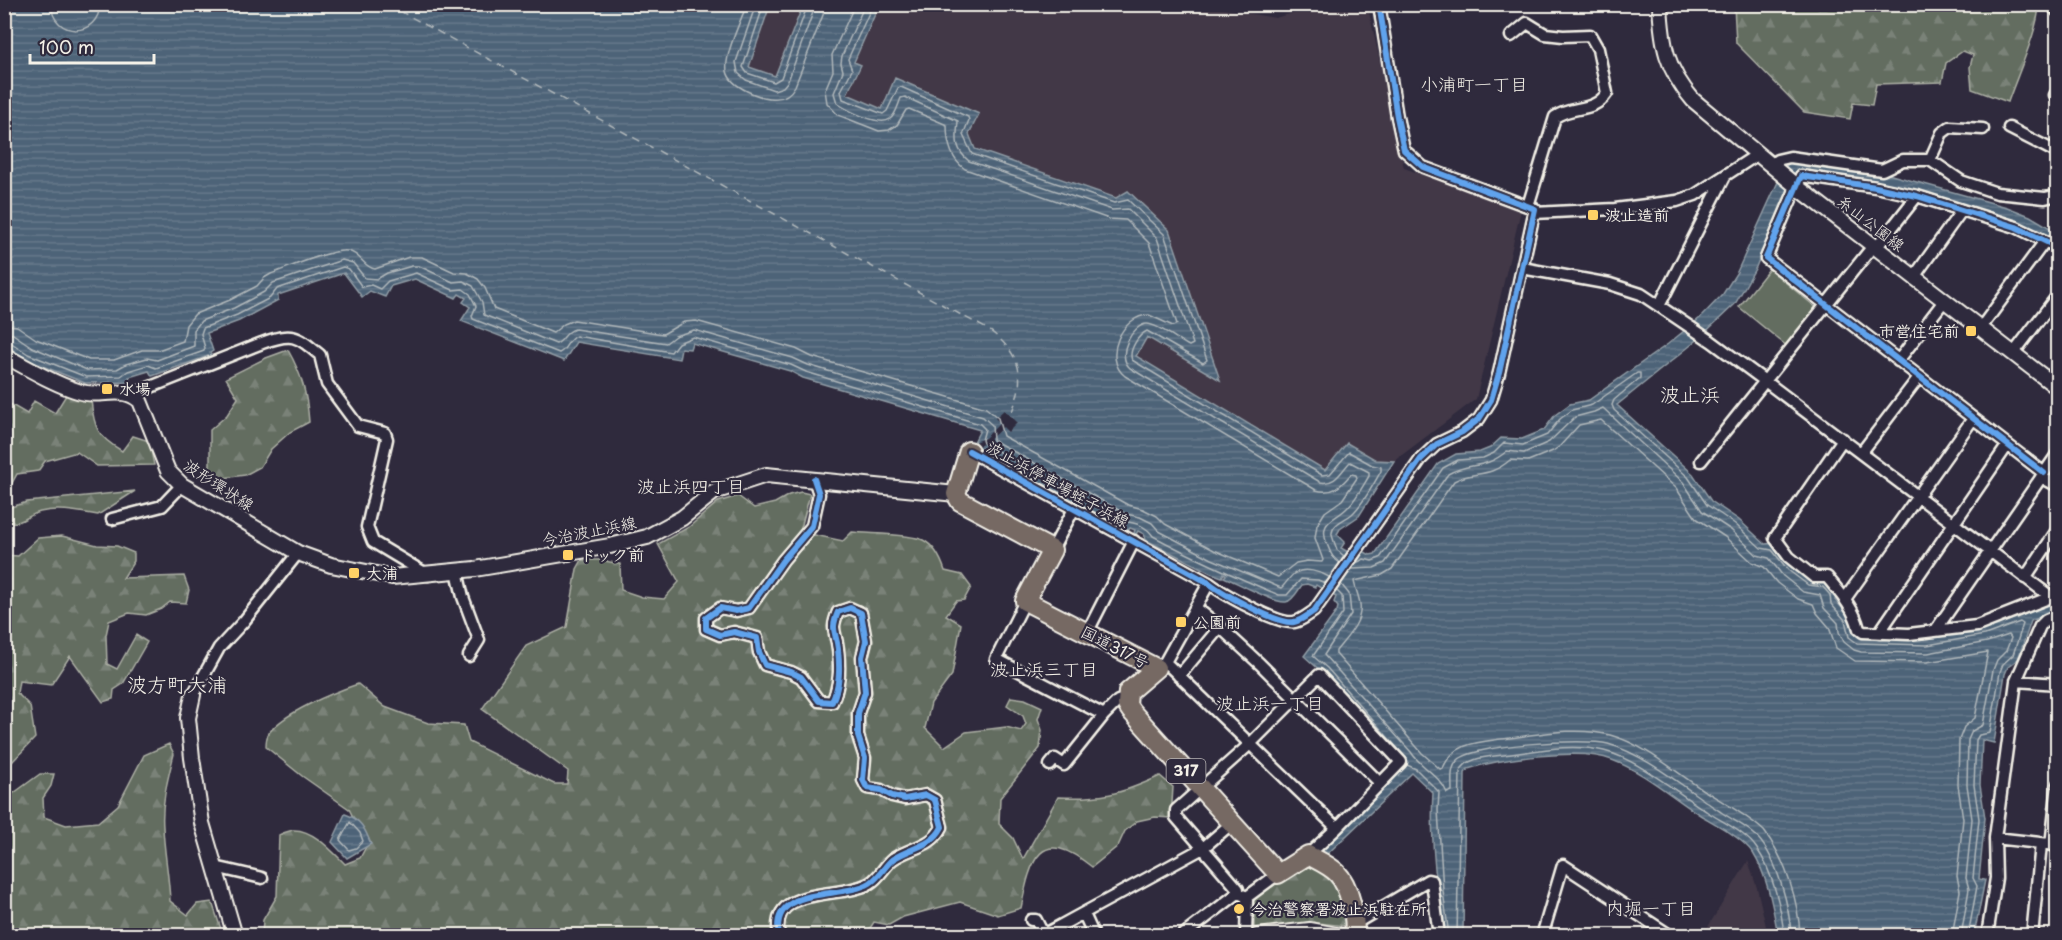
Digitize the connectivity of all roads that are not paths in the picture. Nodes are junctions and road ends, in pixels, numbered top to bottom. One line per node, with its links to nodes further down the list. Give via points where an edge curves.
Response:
1 (1379, 4): 16 (street, via 1404,150 1423,167)
2 (1660, 4): 9 (main road, 糸山公園線, via 1662,38 1681,85)
3 (2051, 4): 4 (street)
4 (2058, 12)
5 (1510, 36): 16 (street, 波止浜停車場蛭子浜線, via 1527,23 1545,34 1590,35 1598,49 1607,93 1601,102 1563,111 1555,117)
6 (2009, 128): 8 (street)
7 (1983, 129): 10 (street, via 1950,127 1942,133)
8 (2058, 153)
9 (1758, 154): 11 (main road, 糸山公園線); 12 (street)
10 (1930, 160): 11 (street, via 1903,160 1882,170 1790,157); 14 (street, via 1961,181 1997,193 2045,198)
11 (1773, 165): 13 (main road, 糸山公園線)
12 (1725, 176): 16 (street, via 1677,201 1614,208); 26 (street)
13 (1796, 186): 15 (street, via 1802,176); 19 (main road, 糸山公園線); 25 (street, via 1766,258)
14 (2058, 195)
15 (1917, 196): 17 (street); 19 (street)
16 (1531, 210): 21 (street, 波止浜停車場蛭子浜線)
17 (1962, 210): 18 (street, via 2016,226); 22 (street)
18 (2045, 241): 20 (street); 27 (street)
19 (1875, 247): 22 (main road, 糸山公園線); 25 (street)
20 (2058, 250)
21 (1522, 268): 26 (street, via 1621,287); 60 (street, 波止浜停車場蛭子浜線, via 1491,400 1479,419 1437,444 1421,459 1314,611 1296,622 1287,622 1220,592)
22 (1914, 277): 24 (main road, 糸山公園線)
23 (2058, 295): 28 (street)
24 (1944, 301): 27 (main road, 糸山公園線); 30 (street)
25 (1827, 304): 30 (street); 33 (street)
26 (1659, 306): 33 (street)
27 (1980, 329): 28 (main road, 糸山公園線)
28 (2013, 354): 34 (main road, 糸山公園線)
29 (4, 355): 35 (main road, via 86,393)
30 (1898, 361): 32 (street)
31 (2058, 368): 34 (street)
32 (1919, 377): 36 (street); 40 (street)
33 (1766, 381): 37 (street); 42 (street)
34 (2053, 385)
35 (133, 394): 45 (main road, 波形環状線, via 140,401 168,471); 58 (street, via 279,337 295,336 320,356 327,384 358,426 385,432 387,439 367,527 374,542)
36 (1972, 420): 38 (street); 48 (street)
37 (1843, 439): 40 (street); 62 (street, via 1775,538 1789,557 1814,577 1827,577)
38 (2007, 446): 43 (street); 51 (street)
39 (969, 452): 47 (highway); 49 (street, 波止浜停車場蛭子浜線)
40 (1861, 453): 48 (street)
41 (2058, 453): 43 (street)
42 (1701, 460)
43 (2042, 475): 46 (street); 55 (street)
44 (814, 479): 47 (main road, 今治波止浜線); 57 (main road, 今治波止浜線, via 766,476 714,492 682,518 647,537); 99 (street, via 819,494 812,526 749,608 720,608 706,618 706,629 720,635 734,632 757,638 765,665 801,677 819,702 832,702 839,686 838,648 832,624 838,612 850,608 861,613 866,641 862,657 865,692 858,713 858,736 865,758 862,780 867,788 892,796 905,799 926,795 935,800 942,827 936,838 893,860 871,882 792,901 778,918)
45 (182, 485): 50 (street, via 162,506); 56 (main road, 波形環状線)
46 (2058, 486)
47 (956, 494): 54 (highway, via 960,501)
48 (1917, 497): 51 (street); 62 (street)
49 (1074, 509): 53 (street, 波止浜停車場蛭子浜線); 54 (street)
50 (112, 519)
51 (1954, 524): 55 (street); 69 (street)
52 (2058, 529): 59 (street)
53 (1134, 541): 60 (street, 波止浜停車場蛭子浜線); 68 (street)
54 (1052, 550): 63 (highway)
55 (1990, 550): 59 (street); 67 (street)
56 (298, 553): 58 (main road, 波形環状線, via 367,573 392,577); 75 (street, via 219,648)
57 (458, 571): 58 (main road, 今治波止浜線); 70 (street, via 479,640)
58 (428, 575)
59 (2025, 578): 61 (street)
60 (1209, 583): 64 (street)
61 (2054, 595): 67 (street, via 1977,626)
62 (1845, 599): 69 (street, via 1859,629)
63 (1025, 601): 68 (highway, 国道317号); 78 (street, via 996,659)
64 (1196, 608): 66 (street); 71 (street)
65 (2058, 615): 73 (street, via 2040,626)
66 (1220, 627): 72 (street); 77 (street)
67 (1935, 631): 69 (street)
68 (1087, 633): 71 (highway, 国道317号)
69 (1879, 633)
70 (469, 656)
71 (1161, 665): 72 (street); 76 (highway, 国道317号, via 1128,692)
72 (1179, 676): 79 (street)
73 (2016, 681): 74 (street); 86 (street)
74 (2058, 684)
75 (192, 695): 90 (main road, via 188,718 192,758 202,823)
76 (1127, 698): 78 (street); 83 (highway, 317, via 1131,711)
77 (1296, 699): 79 (street); 81 (street); 81 (street, via 1319,675 1401,762)
78 (1104, 715): 80 (street, via 1064,765 1055,759)
79 (1250, 745): 83 (street); 85 (street)
80 (1050, 765)
81 (1380, 783): 85 (street)
82 (2058, 784): 87 (street)
83 (1202, 788): 84 (highway, 317); 88 (street, via 1176,810 1176,817)
84 (1232, 823): 88 (street); 91 (highway, 317)
85 (1337, 828): 89 (street)
86 (1995, 838): 87 (street); 107 (street, via 1996,878)
87 (2050, 845): 108 (street)
88 (1203, 848): 93 (street); 94 (street)
89 (1308, 855): 91 (highway); 96 (highway, via 1340,877 1354,910)
90 (215, 867): 92 (street); 98 (main road)
91 (1278, 874): 93 (street)
92 (262, 878)
93 (1242, 895): 97 (street); 101 (street)
94 (1084, 914): 95 (street, via 1043,934 1036,920); 100 (street)
95 (1031, 920)
96 (1355, 929): 104 (street, via 1432,880)
97 (1246, 935): 102 (main road)
98 (235, 936)
99 (780, 936)
100 (1094, 936)
101 (1182, 936)
102 (1256, 936): 103 (main road, via 1310,930)
103 (1342, 936)
104 (1439, 936)
105 (1542, 936): 106 (street, via 1563,865)
106 (1671, 936)
107 (1987, 936)
108 (2032, 936)

